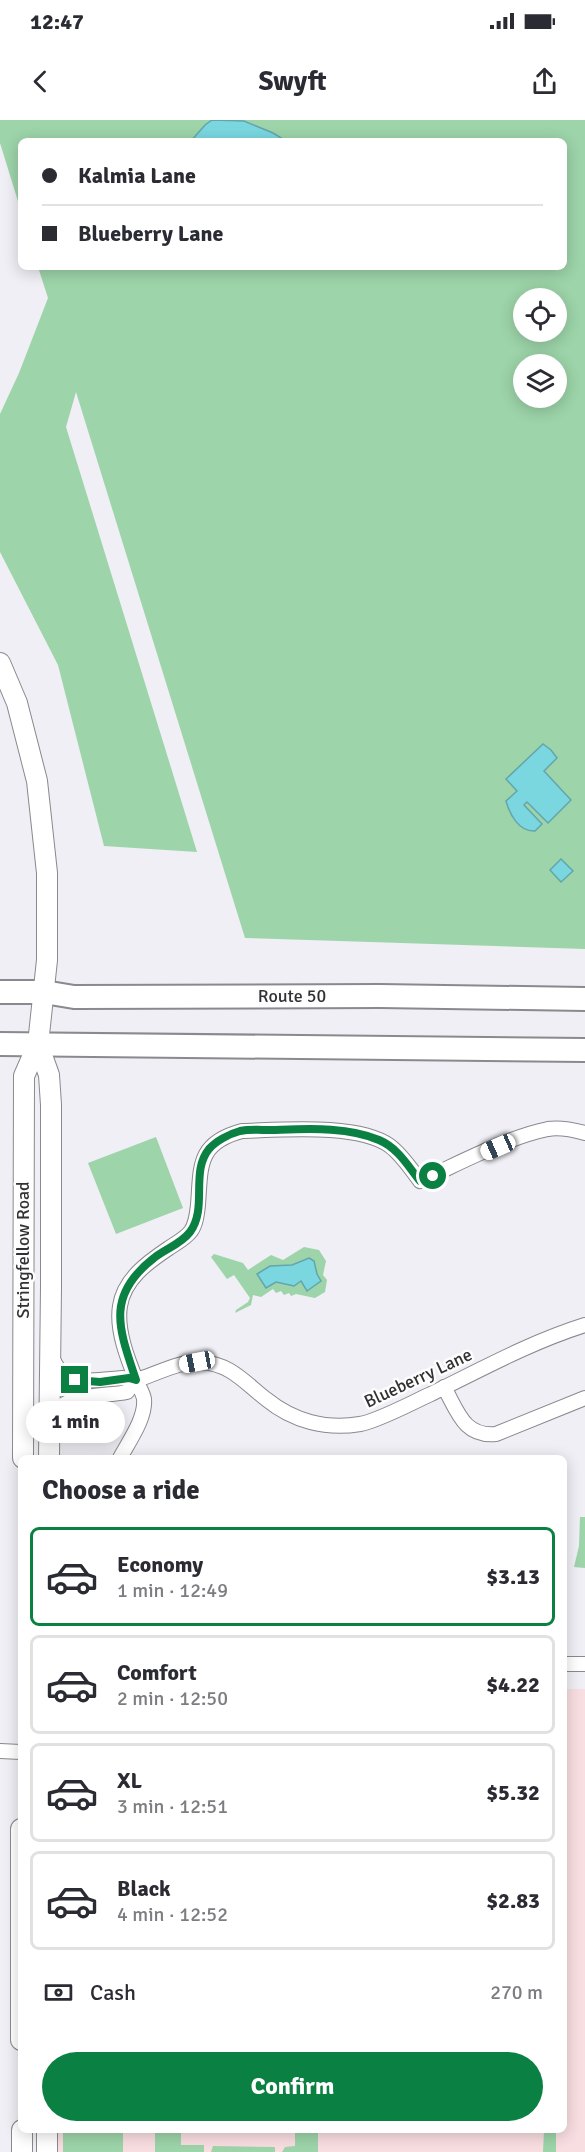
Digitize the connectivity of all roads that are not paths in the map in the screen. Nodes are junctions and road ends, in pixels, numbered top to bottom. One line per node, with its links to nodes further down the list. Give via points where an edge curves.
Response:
1 (0, 663): 3 (main road, Stringfellow Road, via 26,733 42,812 47,873)
2 (0, 992): 3 (highway, Route 50)
3 (44, 992): 4 (highway, Route 50, via 74,997); 6 (main road, Stringfellow Road)
4 (585, 999)
5 (0, 1044): 6 (highway)
6 (38, 1044): 7 (highway); 10 (main road, Stringfellow Road, via 49,1075 51,1105); 15 (main road, Stringfellow Road, via 24,1076)
7 (585, 1050)
8 (585, 1133): 11 (street, via 550,1129 420,1181 398,1153 368,1136 327,1130 230,1134 209,1148 202,1159 197,1216 191,1231 146,1264 122,1297 121,1327)
9 (585, 1325): 12 (street, Blueberry Lane, via 554,1335)
10 (49, 1342): 11 (street, Blueberry Lane, via 58,1370 75,1380); 14 (main road, Stringfellow Road)
11 (136, 1380): 12 (street, Blueberry Lane, via 177,1365 218,1363 289,1415 321,1426 361,1424); 14 (street, Blueberry Lane, via 127,1392 65,1403 55,1410); 17 (street, via 144,1399 141,1417)
12 (444, 1387): 13 (street, via 467,1427 485,1435)
13 (585, 1398)
14 (49, 1428): 16 (main road, Stringfellow Road)
15 (22, 1455)
16 (49, 1455)
17 (122, 1455)
18 (567, 1664): 19 (street)
19 (585, 1664)
20 (0, 1751): 21 (street)
21 (18, 1752)
22 (22, 2133): 24 (main road)
23 (47, 2133): 25 (main road)
24 (22, 2152)
25 (47, 2152)

